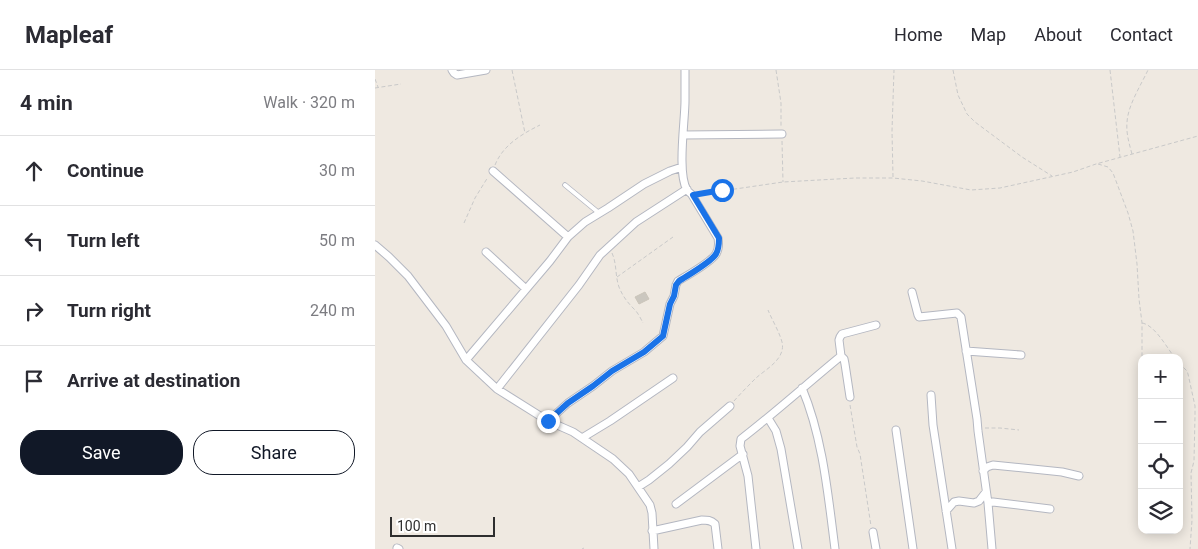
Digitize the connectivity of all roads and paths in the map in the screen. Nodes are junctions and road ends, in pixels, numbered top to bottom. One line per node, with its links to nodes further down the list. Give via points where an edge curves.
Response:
1 (452, 70): 2 (street, via 457,75)
2 (486, 70)
3 (512, 70): 14 (path)
4 (685, 70): 16 (street)
5 (776, 70): 15 (path)
6 (894, 70): 24 (path)
7 (953, 70): 23 (path, via 958,95 967,114)
8 (1110, 70): 19 (path)
9 (1147, 70): 18 (path, via 1127,117)
10 (375, 79): 13 (path)
11 (401, 84): 13 (path)
12 (375, 88): 13 (path)
13 (378, 88)
14 (525, 132)
15 (782, 134): 16 (street); 25 (path)
16 (683, 135): 21 (street)
17 (1198, 136): 18 (path)
18 (1132, 154): 19 (path)
19 (1120, 158): 20 (path)
20 (1097, 164): 23 (path); 40 (path, via 1109,167 1113,173 1128,213 1133,231)
21 (682, 167): 27 (street); 29 (street, via 657,177)
22 (493, 172): 30 (street)
23 (1053, 177): 24 (path, via 1000,188 971,190)
24 (893, 178): 25 (path)
25 (783, 182): 28 (path)
26 (565, 185): 29 (lane)
27 (687, 189): 28 (street); 33 (street, via 636,222)
28 (693, 195): 56 (street, via 719,238 717,253 676,285 663,336 568,403)
29 (599, 213): 30 (street)
30 (568, 237): 36 (street)
31 (673, 237): 35 (path)
32 (375, 245): 47 (street, via 408,276 446,326)
33 (610, 247): 35 (path); 51 (street, via 600,255)
34 (487, 252): 36 (street)
35 (617, 277): 39 (path, via 625,299)
36 (526, 289): 47 (street)
37 (912, 292): 42 (street, via 919,317 960,315)
38 (768, 310): 54 (path, via 783,350)
39 (643, 323)
40 (1142, 323): 43 (path); 44 (path, via 1152,328)
41 (876, 326): 46 (street, via 843,334 839,340)
42 (966, 352): 45 (street); 59 (street)
43 (1142, 354)
44 (1172, 354)
45 (1021, 355)
46 (841, 356): 50 (street); 53 (street)
47 (466, 360): 51 (street)
48 (1183, 368): 81 (path, via 1188,374 1195,406)
49 (673, 378): 60 (street)
50 (802, 388): 55 (street); 76 (street, via 810,407 827,484)
51 (497, 389): 56 (street)
52 (931, 395): 69 (street)
53 (850, 397): 71 (path)
54 (730, 406): 64 (street, via 669,464)
55 (768, 418): 61 (street, via 741,439 739,446); 75 (street, via 781,449)
56 (548, 421): 60 (street)
57 (896, 430): 78 (street)
58 (1019, 430): 59 (path, via 988,427)
59 (978, 431): 62 (street)
60 (582, 438): 64 (street, via 613,459)
61 (743, 454): 67 (street); 74 (street)
62 (983, 471): 63 (street, via 987,467 1005,466); 65 (street)
63 (1079, 476)
64 (638, 487): 70 (street, via 650,505)
65 (986, 492): 66 (street); 69 (street, via 974,503 954,502)
66 (988, 503): 68 (street); 80 (street)
67 (676, 504)
68 (1050, 509)
69 (947, 511): 79 (street)
70 (653, 531): 72 (street); 73 (street, via 709,520 715,524)
71 (873, 532): 77 (street)
72 (654, 549)
73 (718, 549)
74 (756, 549)
75 (797, 549)
76 (835, 549)
77 (876, 549)
78 (913, 549)
79 (952, 549)
80 (992, 549)
81 (1190, 549)

